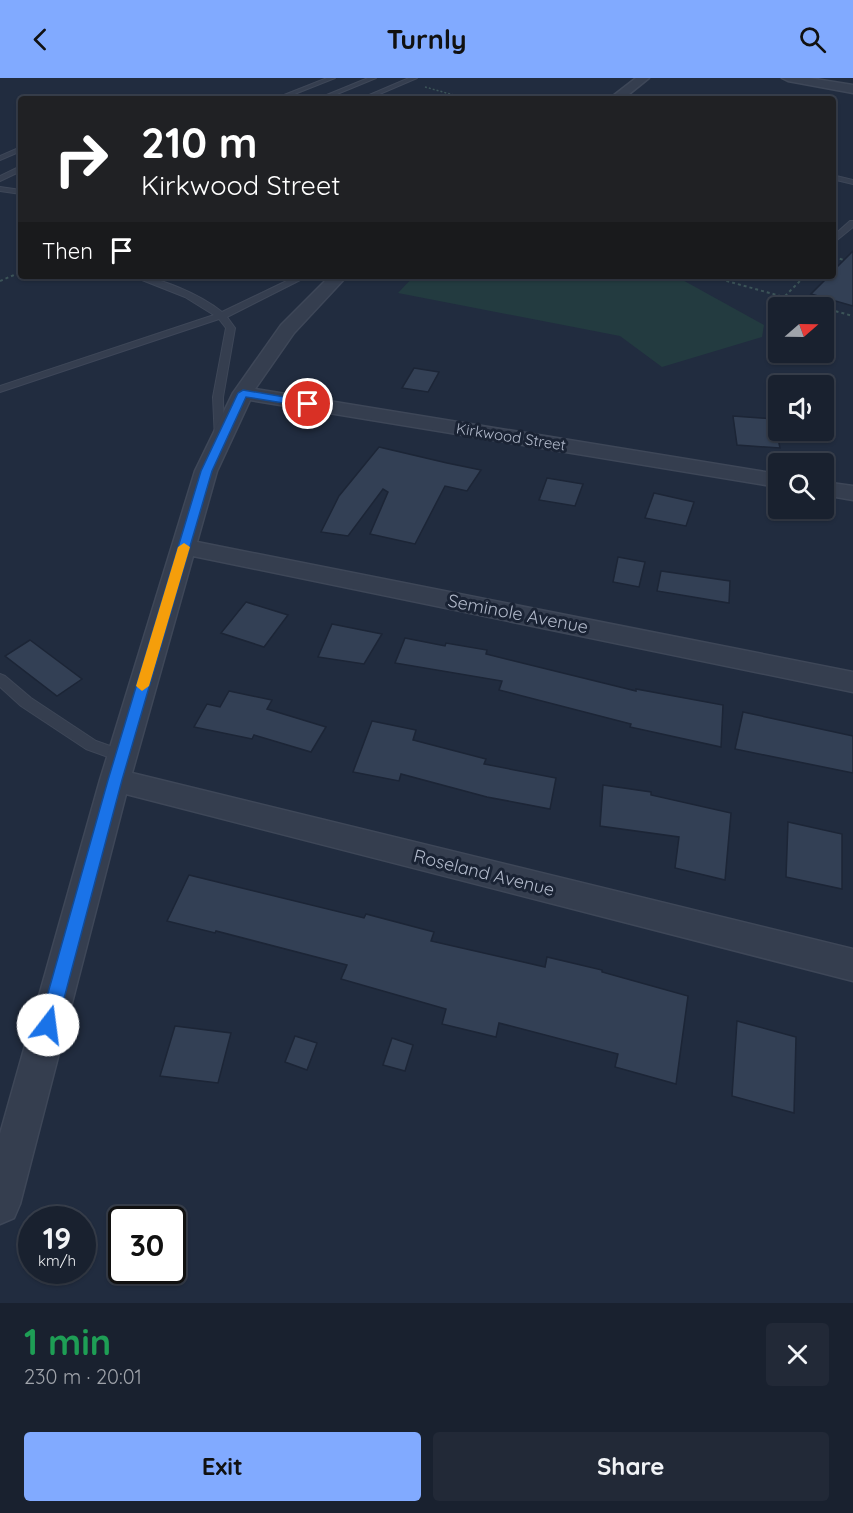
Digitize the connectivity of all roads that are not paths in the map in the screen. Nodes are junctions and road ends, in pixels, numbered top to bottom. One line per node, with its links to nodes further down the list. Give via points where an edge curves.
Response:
1 (332, 78): 7 (lane)
2 (373, 78): 8 (lane)
3 (414, 78): 9 (lane)
4 (643, 78): 10 (street)
5 (788, 78): 6 (street)
6 (853, 89)
7 (285, 96)
8 (328, 96)
9 (370, 96)
10 (619, 96)
11 (18, 150): 12 (lane)
12 (0, 158)
13 (18, 170): 15 (lane)
14 (836, 178): 16 (lane)
15 (0, 179)
16 (853, 182)
17 (0, 189): 18 (lane)
18 (18, 192)
19 (853, 223): 20 (lane)
20 (842, 233): 21 (lane); 22 (lane)
21 (836, 234)
22 (836, 238)
23 (144, 279): 26 (lane, via 209,305)
24 (298, 279): 26 (lane)
25 (336, 279): 28 (street, via 287,329)
26 (223, 315): 27 (lane); 29 (lane, via 231,328 218,397)
27 (0, 389)
28 (243, 393): 29 (street); 30 (street, Kirkwood Street)
29 (220, 442): 33 (street, via 206,471)
30 (768, 479)
31 (834, 491): 32 (street)
32 (853, 494)
33 (184, 547): 35 (street, Seminole Avenue); 36 (street)
34 (0, 679): 36 (lane)
35 (853, 682)
36 (118, 768): 37 (street, Roseland Avenue); 38 (street)
37 (853, 965)
38 (0, 1204)

